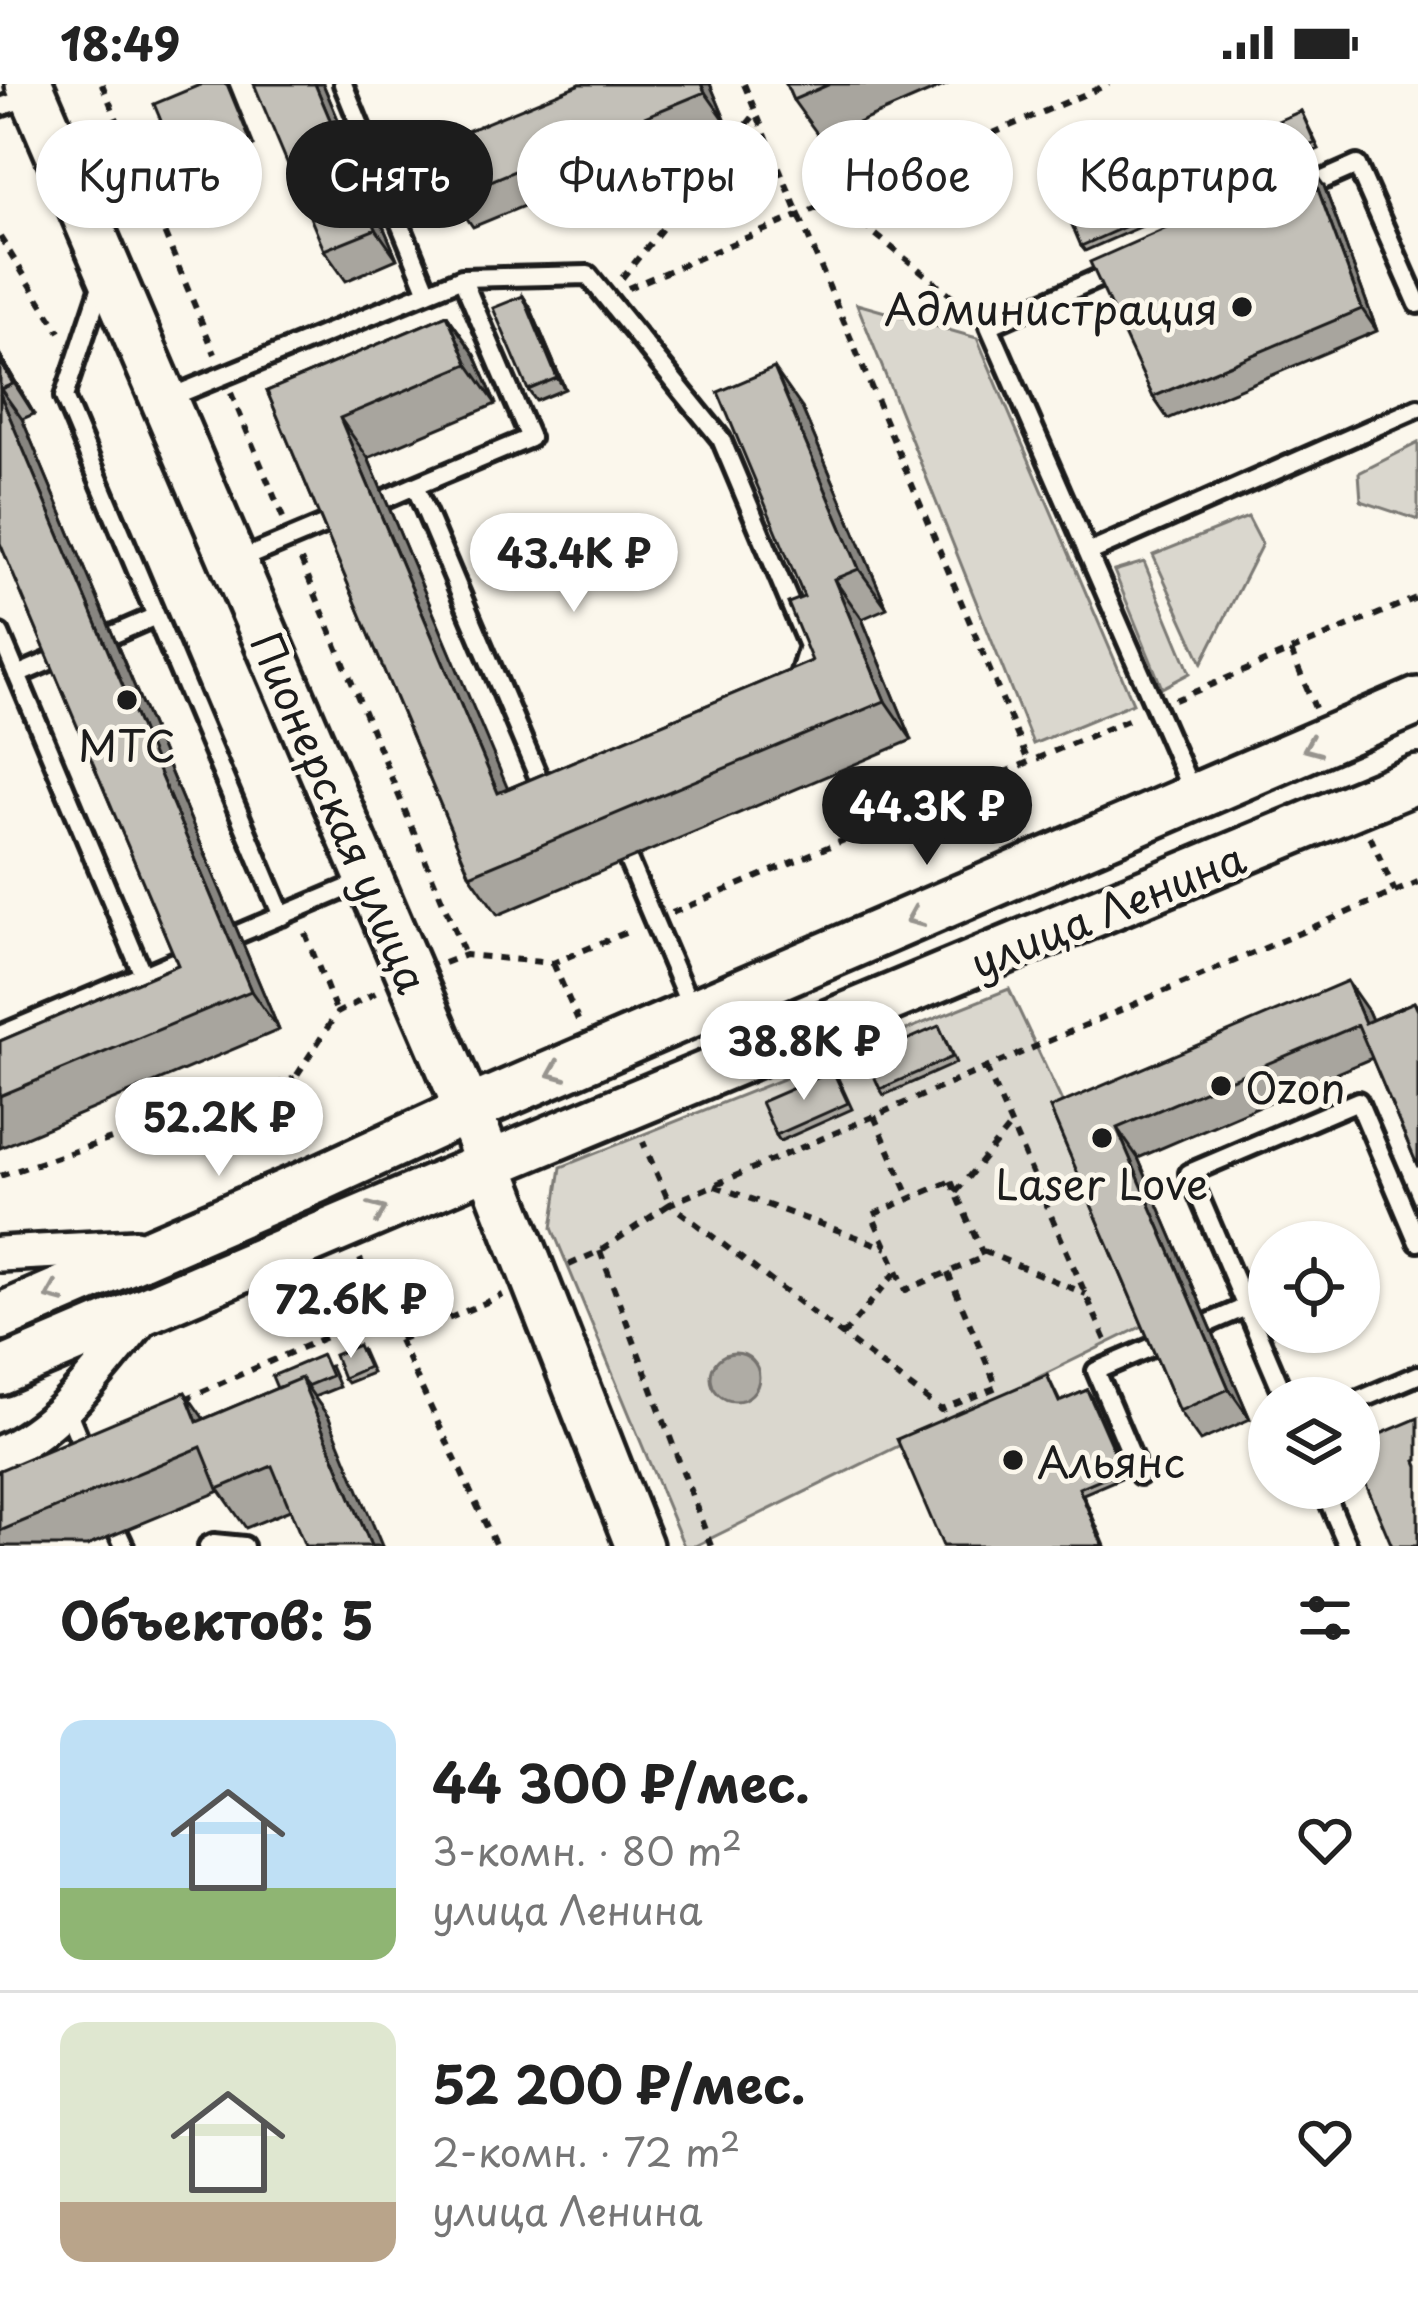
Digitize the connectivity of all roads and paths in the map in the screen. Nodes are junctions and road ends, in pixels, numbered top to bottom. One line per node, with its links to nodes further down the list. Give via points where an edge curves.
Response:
1 (343, 84): 6 (lane)
2 (744, 84): 5 (path)
3 (1109, 84): 7 (path)
4 (21, 96): 14 (main road, Пионерская улица)
5 (756, 113): 10 (path); 17 (path)
6 (358, 120)
7 (1013, 125)
8 (1319, 182): 18 (lane, via 1357,165)
9 (802, 215): 10 (path)
10 (799, 216): 17 (path); 36 (path)
11 (402, 228): 16 (lane)
12 (867, 228): 19 (path)
13 (1141, 260): 19 (lane)
14 (107, 266): 20 (main road, Пионерская улица); 28 (lane, via 64,397)
15 (462, 278): 16 (lane); 17 (lane, via 588,275); 22 (lane, via 530,438)
16 (428, 292): 20 (lane)
17 (607, 298): 33 (lane, via 721,439 808,646)
18 (1418, 304)
19 (989, 326): 25 (lane)
20 (165, 400): 26 (main road, Пионерская улица)
21 (1418, 408): 25 (lane)
22 (415, 486): 23 (lane); 38 (lane, via 547,799)
23 (385, 499)
24 (333, 521): 26 (lane)
25 (1088, 553): 35 (lane)
26 (234, 562): 41 (main road, Пионерская улица)
27 (1418, 597): 35 (path)
28 (156, 616): 30 (lane); 43 (lane)
29 (0, 634): 32 (lane)
30 (112, 635)
31 (59, 657): 32 (lane)
32 (17, 675): 48 (lane)
33 (793, 695)
34 (1418, 700): 39 (main road, улица Ленина, one-way to 39)
35 (1156, 708): 36 (path); 39 (lane)
36 (1028, 762): 44 (path)
37 (1418, 779): 56 (main road, улица Ленина)
38 (563, 793)
39 (1195, 797): 49 (main road, улица Ленина, one-way to 49)
40 (628, 860): 44 (lane)
41 (369, 879): 43 (lane); 53 (main road, Пионерская улица)
42 (1418, 882): 51 (path)
43 (282, 916): 45 (lane)
44 (654, 920): 47 (path); 49 (lane)
45 (238, 934)
46 (185, 957): 48 (lane)
47 (553, 963)
48 (143, 974): 50 (lane)
49 (692, 1013): 53 (main road, улица Ленина, one-way to 53)
50 (0, 1035)
51 (986, 1068): 54 (path); 55 (path)
52 (295, 1078): 57 (path)
53 (468, 1110): 56 (main road, Пионерская улица); 62 (main road, улица Ленина)
54 (874, 1116): 58 (path); 60 (path)
55 (1011, 1124): 59 (path); 69 (path)
56 (490, 1164): 71 (main road, улица Ленина, one-way to 56); 92 (main road, Пионерская улица)
57 (0, 1176)
58 (714, 1185): 63 (path); 75 (path, via 670,1204)
59 (956, 1192): 60 (path, via 951,1181); 64 (path)
60 (910, 1198): 63 (path, via 872,1216)
61 (1418, 1242): 70 (lane, via 1358,1101 1189,1173)
62 (173, 1243): 66 (street); 73 (main road, улица Ленина, one-way to 73)
63 (886, 1247): 67 (path)
64 (980, 1249): 68 (path, via 984,1257); 69 (path)
65 (600, 1251): 93 (path)
66 (0, 1255)
67 (897, 1271): 68 (path, via 905,1290); 75 (path)
68 (948, 1273): 75 (path, via 997,1387 941,1410)
69 (1086, 1294): 78 (path)
70 (1246, 1307): 74 (lane); 81 (lane)
71 (150, 1309): 79 (main road, улица Ленина); 84 (street)
72 (385, 1311): 83 (path)
73 (0, 1317)
74 (1209, 1323)
75 (843, 1335)
76 (399, 1340): 91 (path)
77 (1159, 1344): 78 (lane)
78 (1116, 1362): 86 (lane, via 1096,1371)
79 (0, 1372)
80 (1418, 1375): 82 (lane)
81 (1276, 1377)
82 (1380, 1391)
83 (168, 1406)
84 (66, 1407): 85 (street); 87 (lane)
85 (0, 1453)
86 (1140, 1475)
87 (97, 1481)
88 (1332, 1509): 94 (lane)
89 (208, 1546): 90 (lane)
90 (244, 1546)
91 (496, 1546)
92 (640, 1546)
93 (711, 1546)
94 (1348, 1546)

